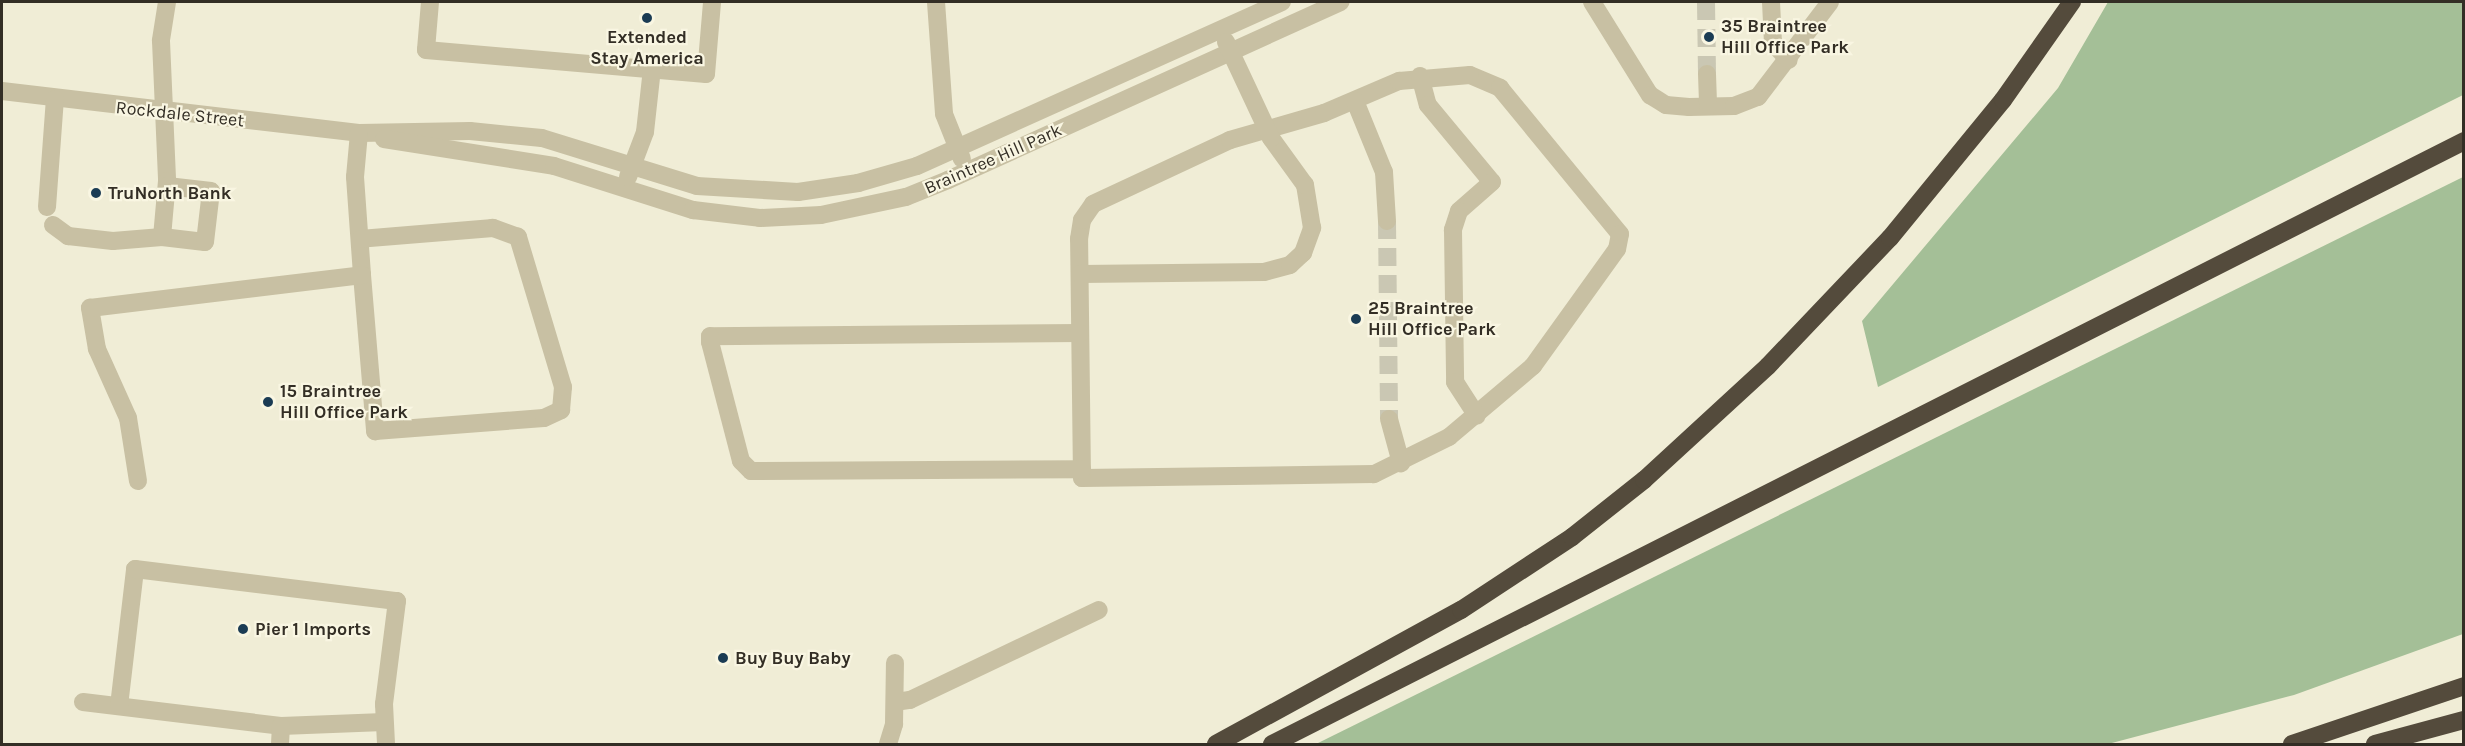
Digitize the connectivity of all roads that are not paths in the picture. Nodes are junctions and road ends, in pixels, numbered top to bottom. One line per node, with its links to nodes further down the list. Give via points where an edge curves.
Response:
1 (167, 2): 21 (street, via 161,41)
2 (430, 2): 14 (street, via 426,50)
3 (712, 2): 14 (street, via 706,74)
4 (936, 2): 25 (street, via 943,104)
5 (1282, 2): 11 (street, Braintree Hill Park)
6 (1341, 2): 12 (street, Braintree Hill Park)
7 (1592, 2): 20 (street, via 1653,98 1671,106)
8 (1771, 2): 13 (street, via 1773,43)
9 (1830, 2): 13 (street)
10 (2072, 2): 55 (highway, via 2003,100 1890,238 1768,366 1661,465 1501,586)
11 (1220, 29): 12 (street); 25 (street, Braintree Hill Park)
12 (1231, 52): 22 (street); 27 (street, Braintree Hill Park)
13 (1789, 60): 20 (street, via 1758,97)
14 (652, 69): 26 (street, via 647,124)
15 (1707, 74): 20 (street)
16 (1420, 76): 19 (street); 38 (street, via 1428,105 1492,182 1459,212 1453,230 1455,382); 38 (street, via 1470,75 1496,84 1620,234 1617,249 1555,341)
17 (2, 91): 18 (street, Rockdale Street)
18 (55, 99): 21 (street, Rockdale Street); 30 (street)
19 (1355, 101): 22 (street); 31 (street, via 1384,172)
20 (1708, 106)
21 (163, 113): 23 (street, Rockdale Street); 28 (street)
22 (1267, 130): 35 (street, via 1224,143 1093,204 1080,226); 35 (street, via 1294,164 1309,196 1311,238 1297,260 1264,272)
23 (359, 133): 26 (street, Rockdale Street, via 532,137 573,144); 29 (street, Rockdale Street, via 444,151 554,166); 34 (street, via 355,177)
24 (2463, 141): 56 (highway)
25 (957, 149): 26 (street, Braintree Hill Park, via 878,178 798,192 713,188); 27 (street)
26 (632, 167): 29 (street)
27 (967, 172): 29 (street, Braintree Hill Park, via 906,197 800,217 710,213)
28 (167, 186): 33 (street); 33 (street, via 211,191 206,242)
29 (623, 190)
30 (46, 207)
31 (1387, 221)
32 (54, 225): 33 (street, via 68,236 114,242)
33 (162, 237)
34 (360, 239): 36 (street); 36 (street, via 493,228 518,237 563,387 561,410 544,418 375,431)
35 (1080, 274): 37 (street)
36 (362, 275): 42 (street, via 90,308 97,349 128,418)
37 (1080, 333): 41 (street); 41 (street, via 710,336 710,342 741,461 751,471)
38 (1476, 416): 40 (street)
39 (1389, 419): 40 (street)
40 (1401, 463): 41 (street, via 1353,476 1082,478)
41 (1082, 469)
42 (138, 481)
43 (1099, 610): 47 (street, via 910,700)
44 (895, 663): 47 (street)
45 (2463, 686): 57 (highway)
46 (83, 702): 48 (street)
47 (895, 702): 54 (street)
48 (119, 706): 50 (street, via 135,569 397,601); 51 (street)
49 (2463, 720): 58 (highway)
50 (384, 722): 51 (street); 53 (street)
51 (281, 726): 52 (street)
52 (280, 744)
53 (386, 744)
54 (888, 744)
55 (1216, 744)
56 (1272, 744)
57 (2292, 744)
58 (2375, 744)

